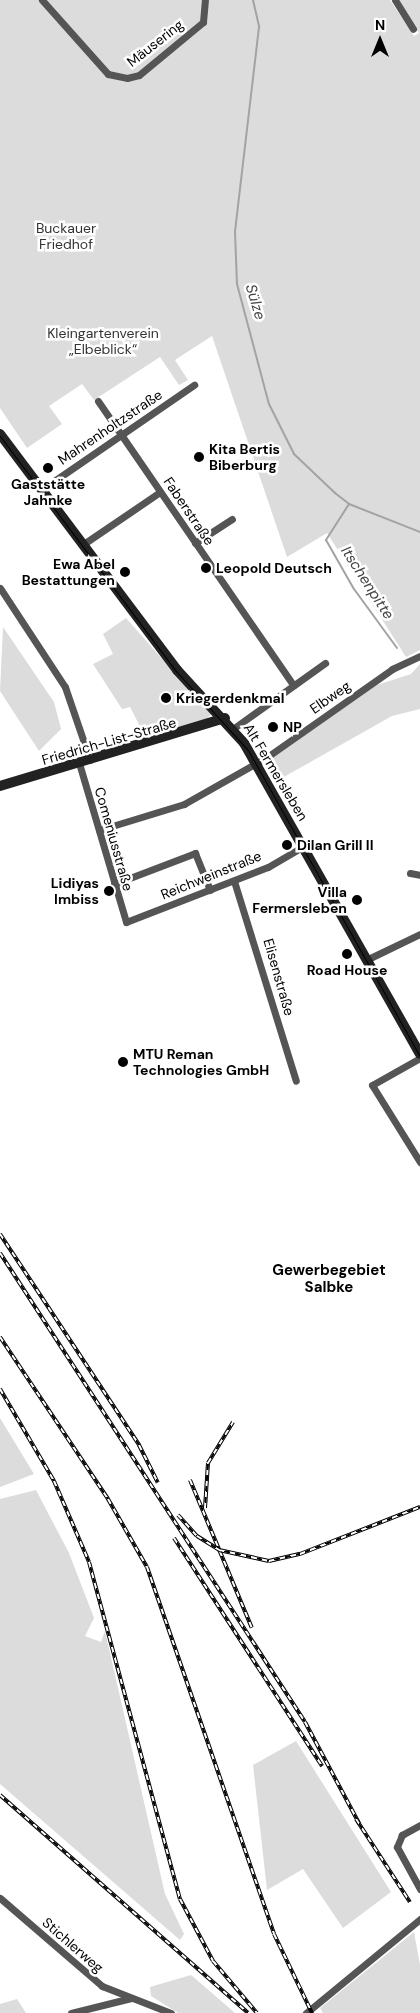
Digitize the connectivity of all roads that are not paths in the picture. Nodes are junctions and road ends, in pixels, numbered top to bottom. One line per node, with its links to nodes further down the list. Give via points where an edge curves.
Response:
1 (42, 0): 2 (street, Mäusering, via 108,74 127,78 139,75 203,22)
2 (205, 0)
3 (395, 0): 4 (street)
4 (413, 29)
5 (194, 385): 8 (street, Mahrenholtzstraße)
6 (98, 401): 8 (street, Faberstraße)
7 (0, 434): 9 (main road, Alt Fermersleben)
8 (120, 434): 9 (street, Mahrenholtzstraße); 10 (street, Faberstraße)
9 (41, 490): 13 (main road, Alt Fermersleben)
10 (160, 492): 12 (street, Faberstraße); 13 (street)
11 (232, 519): 12 (street)
12 (195, 543): 17 (street, Faberstraße)
13 (82, 545): 18 (main road, Alt Fermersleben, via 177,670)
14 (0, 588): 20 (street, Comeniusstraße, via 65,687)
15 (420, 656): 21 (street, Elbweg, via 392,669)
16 (324, 663): 17 (street)
17 (293, 685): 19 (street)
18 (225, 718): 19 (main road, Alt Fermersleben); 20 (main road, Friedrich-List-Straße)
19 (234, 728): 21 (main road, Alt Fermersleben)
20 (85, 762): 22 (main road, Friedrich-List-Straße); 23 (street, Comeniusstraße)
21 (257, 763): 23 (street, Elbweg, via 184,804); 24 (main road, Alt Fermersleben)
22 (0, 786)
23 (99, 830): 28 (street, Comeniusstraße)
24 (304, 846): 27 (street, Reichweinstraße); 32 (main road, Alt Fermersleben)
25 (410, 873): 26 (street)
26 (420, 875)
27 (234, 881): 29 (street, Reichweinstraße); 35 (street, Elisenstraße)
28 (114, 884): 29 (street, via 195,853); 30 (street, Comeniusstraße)
29 (210, 890): 30 (street, Reichweinstraße)
30 (126, 922)
31 (420, 934): 32 (street)
32 (368, 959): 33 (main road, Alt Fermersleben)
33 (420, 1054)
34 (420, 1058): 36 (street, via 372,1085)
35 (296, 1081)
36 (420, 1162)
37 (420, 1825): 38 (street, via 402,1834 397,1847)
38 (420, 1890)
39 (0, 1898): 41 (street, Stichlerweg, via 98,1984)
40 (420, 1920): 44 (street)
41 (136, 1998): 42 (street); 43 (street, Stichlerweg)
42 (71, 2013)
43 (171, 2013)
44 (306, 2013)

